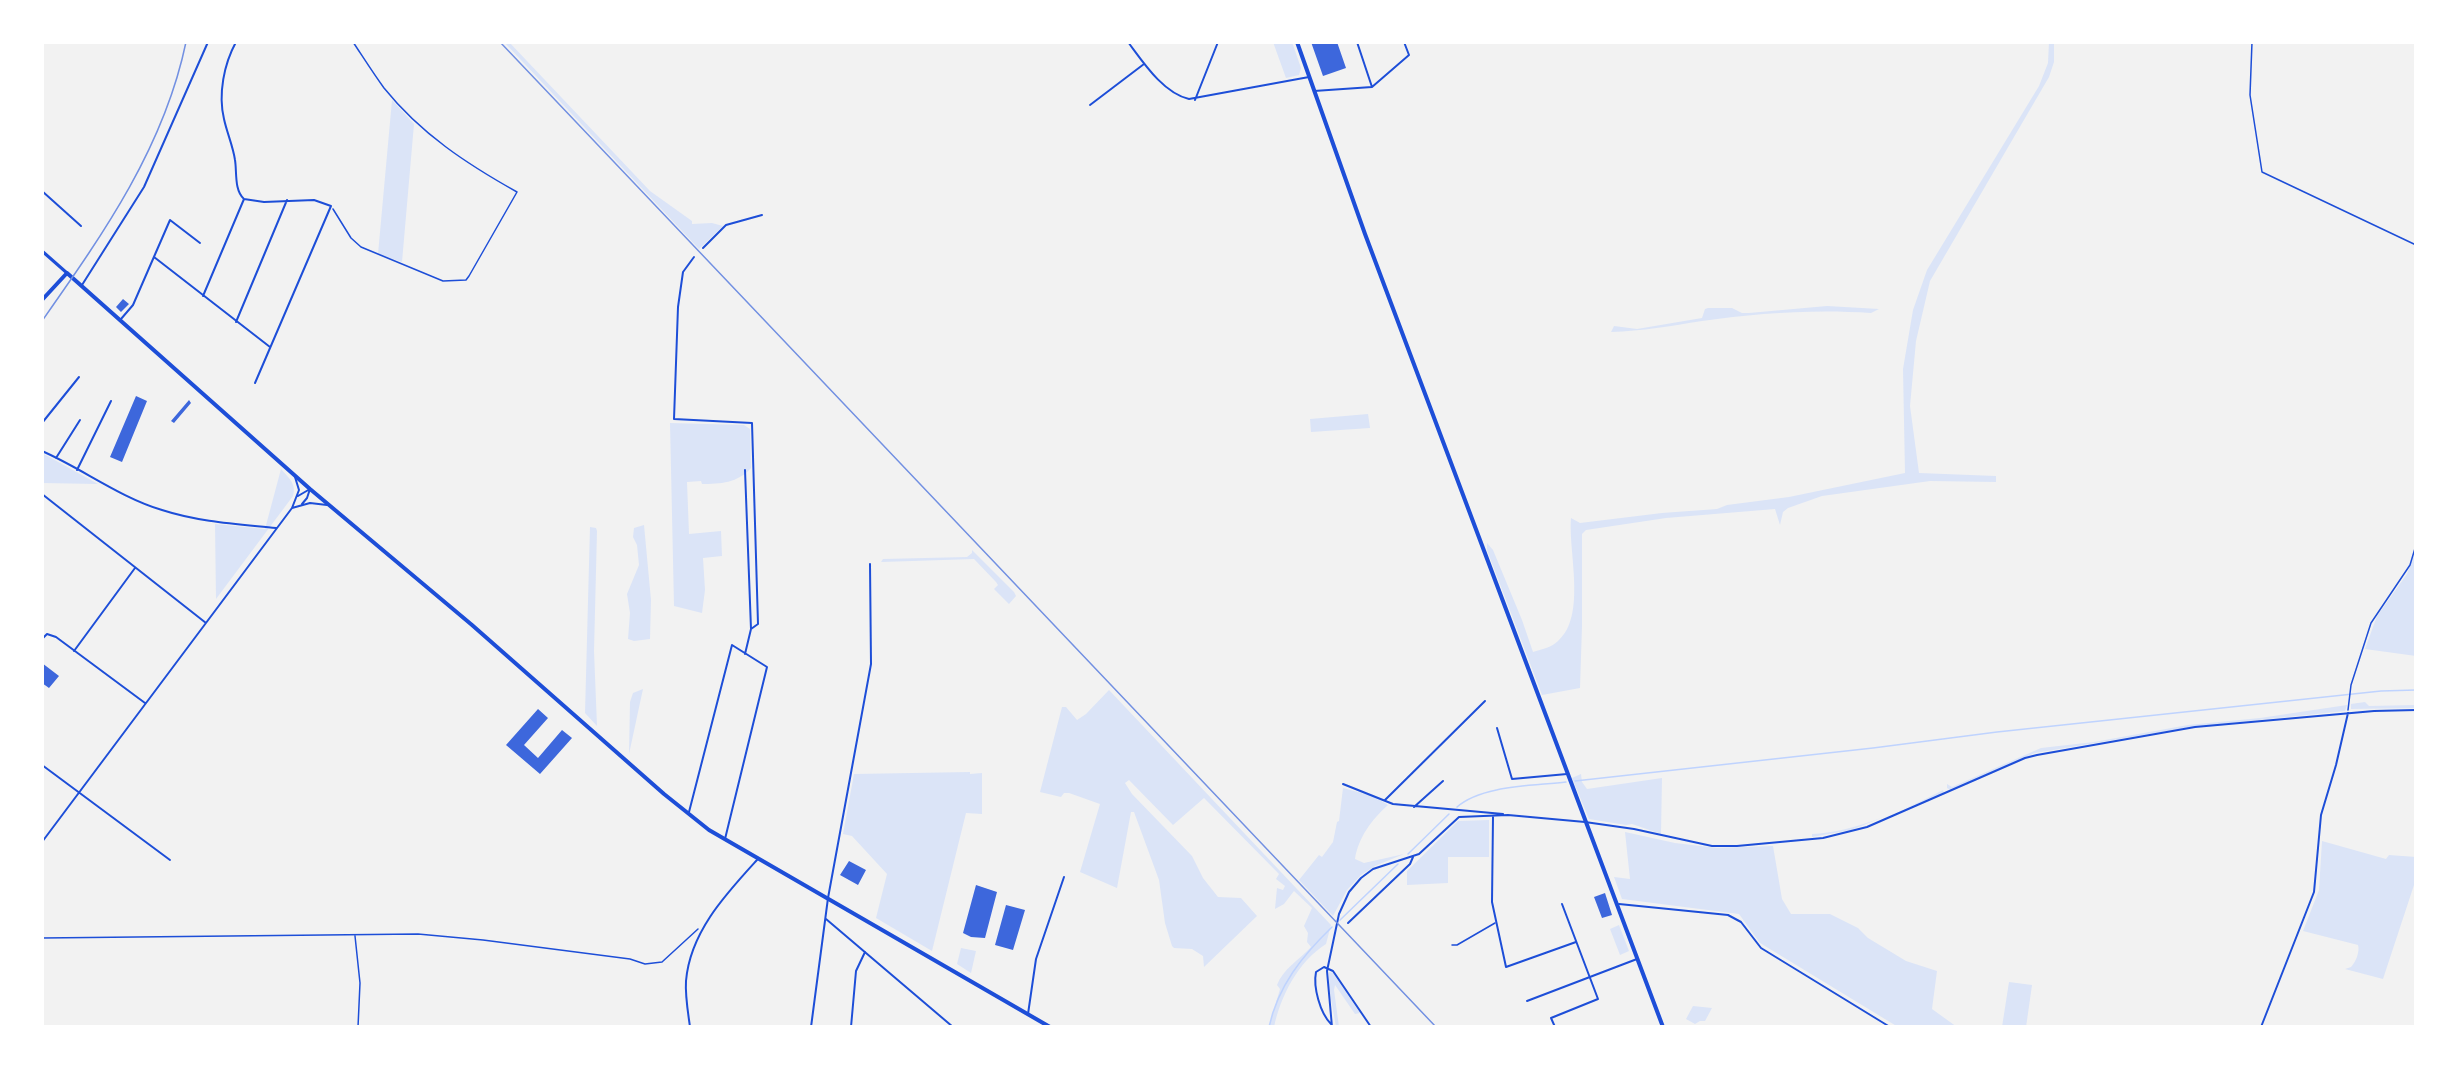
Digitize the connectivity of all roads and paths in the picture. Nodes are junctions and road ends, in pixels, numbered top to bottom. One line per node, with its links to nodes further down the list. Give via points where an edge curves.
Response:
1 (208, 42): 29 (street, via 144,187)
2 (236, 42): 17 (street, via 222,86 223,116 234,155 237,187)
3 (353, 42): 19 (path, via 383,86 418,125 468,164 517,192 469,276 448,282 361,247)
4 (1128, 42): 10 (street)
5 (1218, 42): 14 (street)
6 (1297, 42): 11 (main road)
7 (1357, 42): 12 (street)
8 (1404, 42): 12 (street, via 1409,55)
9 (2252, 42): 23 (path, via 2251,104 2262,172)
10 (1144, 64): 14 (street, via 1176,94); 15 (street)
11 (1310, 77): 13 (main road); 14 (street)
12 (1372, 87): 13 (street)
13 (1314, 91): 66 (main road)
14 (1195, 100)
15 (1090, 105)
16 (42, 191): 21 (street)
17 (244, 199): 18 (street); 30 (street)
18 (287, 200): 19 (street, via 314,200); 33 (street)
19 (331, 206): 34 (street)
20 (762, 214): 24 (street, via 726,225)
21 (81, 226)
22 (200, 243): 26 (street, via 170,220)
23 (2416, 245)
24 (703, 248)
25 (42, 251): 28 (main road)
26 (154, 257): 30 (street); 32 (street, via 133,305)
27 (694, 257): 56 (street, via 683,272 678,307 674,419 752,423 758,624)
28 (67, 273): 29 (main road); 31 (main road)
29 (82, 285): 32 (main road)
30 (203, 297): 33 (street)
31 (42, 299)
32 (121, 319): 44 (main road)
33 (236, 322): 34 (street)
34 (270, 348): 36 (street)
35 (79, 377): 39 (street)
36 (255, 383)
37 (111, 401): 42 (street)
38 (80, 420): 41 (street)
39 (42, 423)
40 (42, 451): 41 (street)
41 (56, 458): 42 (street)
42 (77, 470): 51 (street, via 160,510 200,520)
43 (745, 470): 56 (street)
44 (295, 474): 45 (main road); 47 (street)
45 (310, 489): 47 (street); 48 (street); 49 (main road)
46 (42, 494): 54 (street)
47 (297, 496): 50 (street)
48 (300, 505): 49 (street); 50 (street)
49 (329, 505): 73 (main road)
50 (292, 508): 51 (street)
51 (277, 528): 55 (street)
52 (2416, 544): 63 (path, via 2410,565 2373,620)
53 (870, 564): 82 (street, via 871,664)
54 (135, 567): 55 (street); 58 (street)
55 (206, 623): 61 (street)
56 (752, 629): 59 (street)
57 (42, 639): 58 (street, via 51,635)
58 (74, 651): 61 (street)
59 (745, 654): 73 (street, via 732,645); 76 (street, via 766,667)
60 (1485, 701): 70 (street)
61 (146, 703): 69 (street)
62 (2416, 710): 63 (street)
63 (2348, 713): 75 (street, via 2194,727 2037,755 1867,827 1823,838 1712,846); 109 (street, via 2321,816 2314,892)
64 (1497, 728): 66 (street, via 1512,779)
65 (42, 765): 69 (street)
66 (1567, 774): 75 (main road)
67 (1443, 781): 71 (street)
68 (1342, 784): 70 (street)
69 (79, 792): 77 (street); 79 (street)
70 (1385, 800): 71 (street)
71 (1414, 807): 72 (street)
72 (1508, 814): 74 (street); 75 (street)
73 (689, 815): 76 (main road)
74 (1493, 817): 78 (street, via 1459,817); 87 (street, via 1492,902)
75 (1585, 822): 84 (main road)
76 (725, 840): 80 (main road)
77 (42, 842)
78 (1413, 857): 86 (street); 98 (street, via 1373,869 1356,883 1342,903 1326,976)
79 (170, 860)
80 (757, 860): 82 (main road); 88 (street)
81 (1064, 877): 97 (street, via 1036,960)
82 (828, 898): 85 (street); 97 (main road)
83 (1562, 904): 91 (street)
84 (1616, 904): 94 (main road); 108 (street, via 1735,917 1761,948)
85 (826, 919): 93 (street); 101 (street)
86 (1348, 923)
87 (1496, 923): 91 (street, via 1506,966); 92 (lane)
88 (703, 927): 89 (path, via 662,962 645,964 462,937); 100 (street, via 686,981)
89 (355, 935): 90 (path); 99 (path, via 360,983)
90 (42, 938)
91 (1576, 942): 95 (street)
92 (1452, 945)
93 (865, 952): 102 (street, via 856,971); 103 (street)
94 (1636, 959): 95 (street); 107 (main road)
95 (1590, 977): 96 (street); 106 (street, via 1598,999 1551,1018)
96 (1527, 1000)
97 (1028, 1014): 104 (main road)
98 (1332, 1026): 105 (street, via 1317,992 1315,975 1321,967 1333,971)
99 (358, 1027)
100 (690, 1027)
101 (811, 1027)
102 (851, 1027)
103 (953, 1027)
104 (1050, 1027)
105 (1371, 1027)
106 (1554, 1027)
107 (1663, 1027)
108 (1890, 1027)
109 (2261, 1027)

